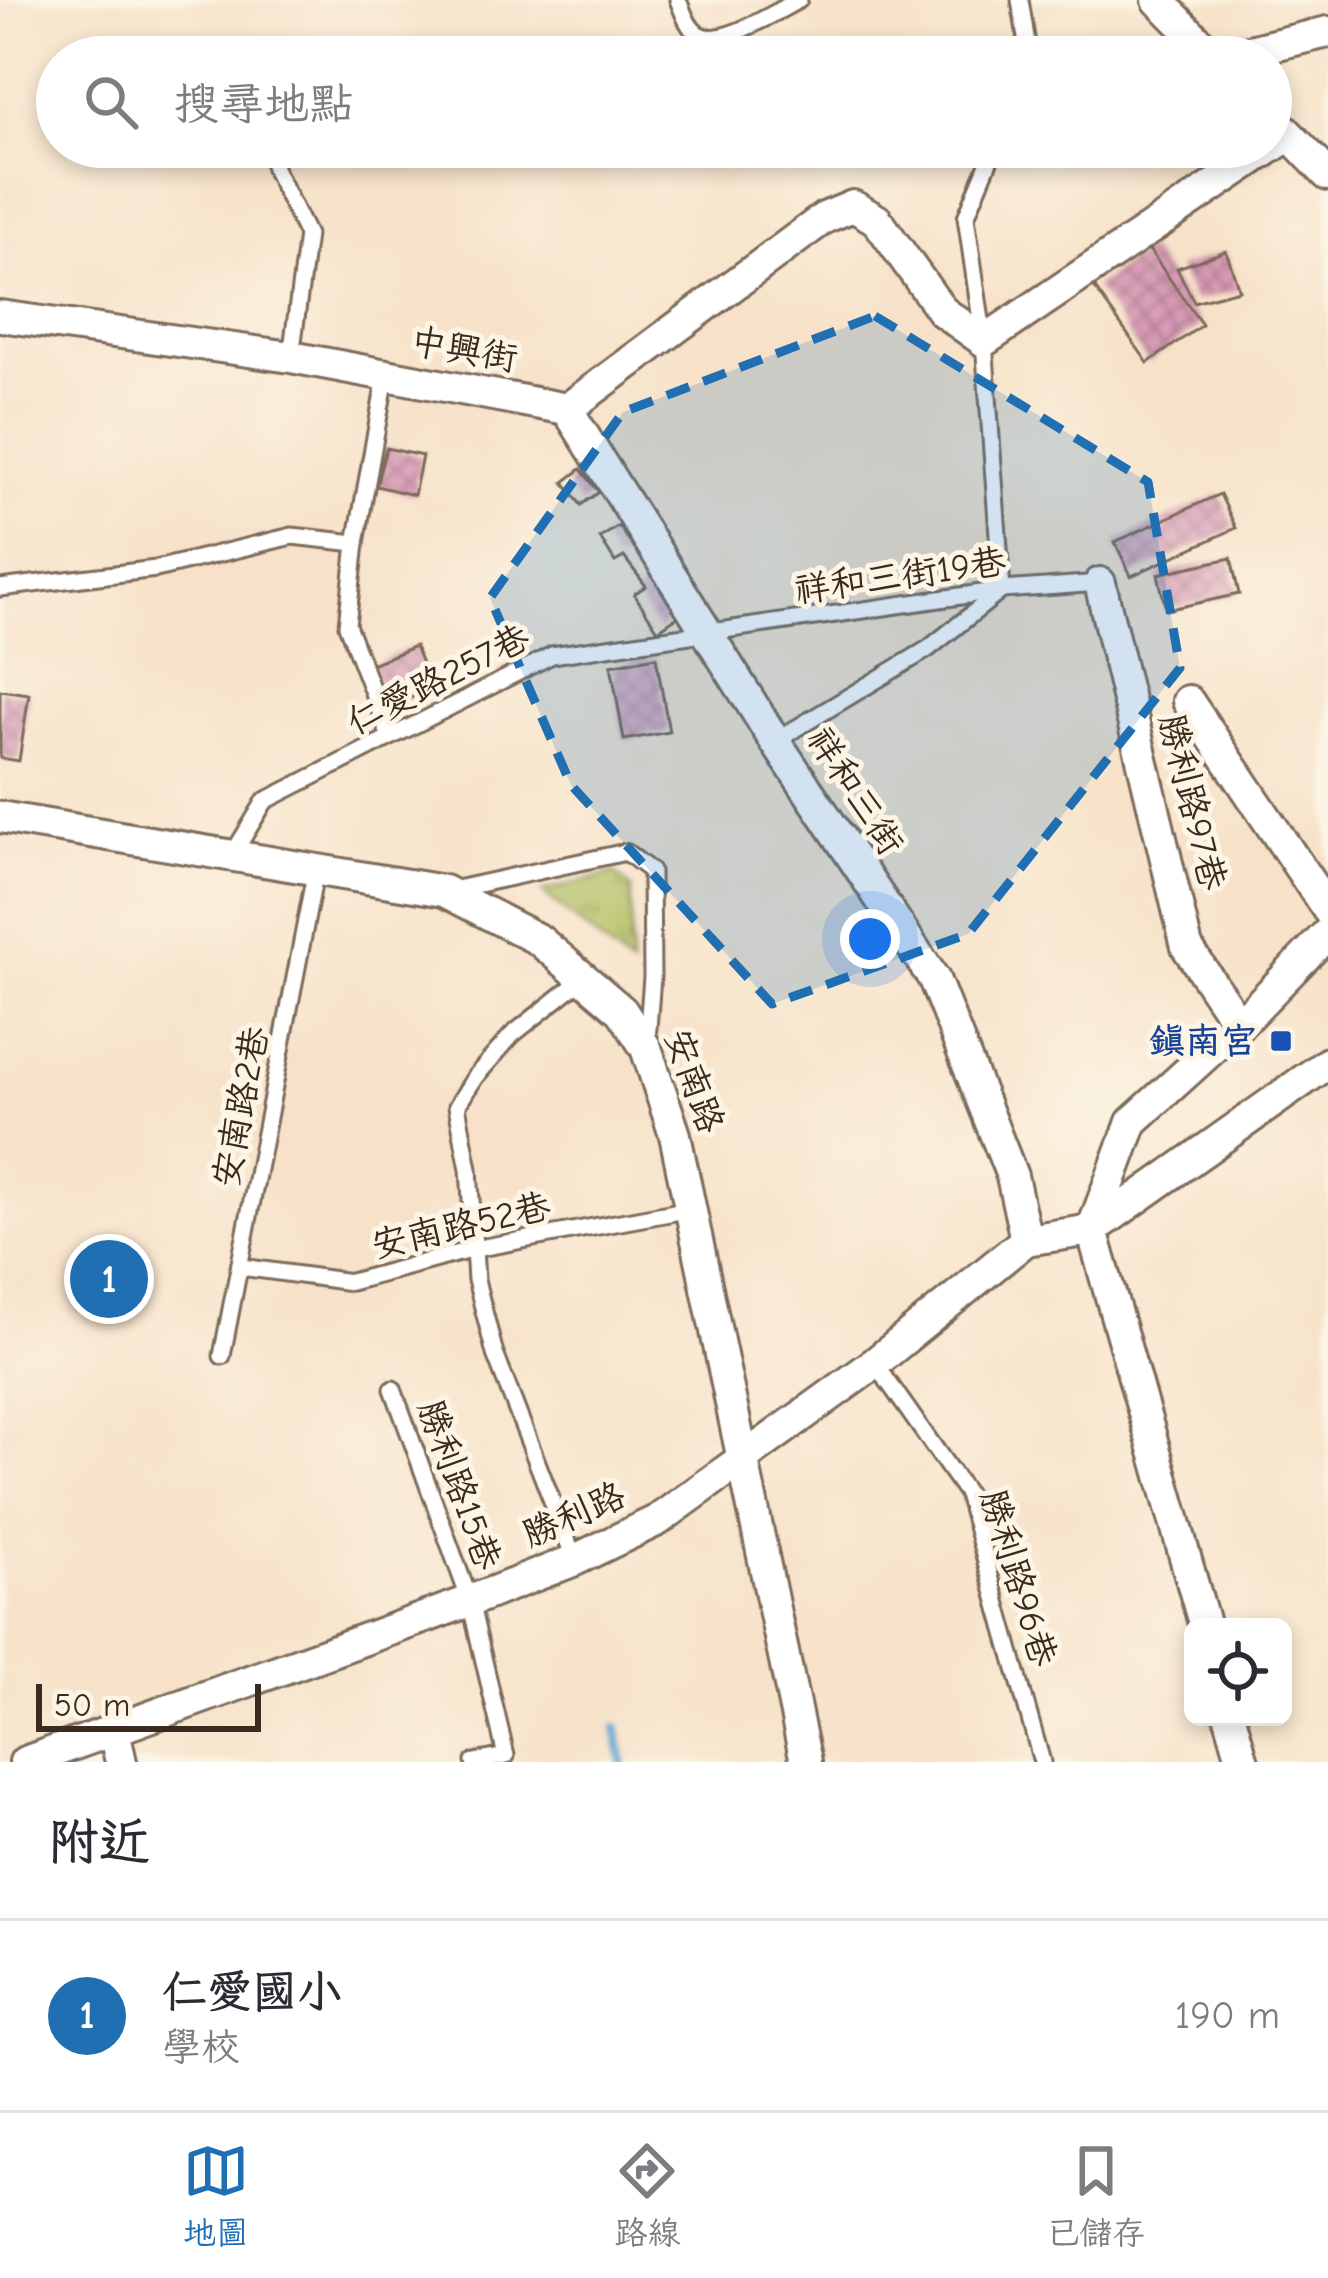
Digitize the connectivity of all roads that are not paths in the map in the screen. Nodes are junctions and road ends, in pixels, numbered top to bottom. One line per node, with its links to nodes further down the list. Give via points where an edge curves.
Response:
1 (677, 0): 6 (lane)
2 (799, 0): 7 (lane)
3 (1020, 0): 8 (lane)
4 (1158, 0): 9 (street)
5 (1328, 32): 10 (street)
6 (701, 36)
7 (727, 36)
8 (1027, 36)
9 (1193, 36)
10 (1292, 41)
11 (1292, 138): 15 (street)
12 (274, 168): 18 (lane, via 307,235)
13 (986, 168): 17 (lane, via 966,217)
14 (1221, 168): 17 (street)
15 (1328, 175)
16 (0, 316): 18 (street, 中興街)
17 (984, 340): 20 (street, via 942,311 877,220 853,206 824,218); 24 (lane)
18 (291, 357): 19 (street, 中興街)
19 (386, 376): 20 (street, 中興街); 21 (lane)
20 (566, 409): 25 (street, 祥和三街)
21 (356, 543): 23 (lane, via 292,536 156,569); 27 (lane, via 347,625)
22 (1100, 583): 24 (lane, 祥和三街19巷); 36 (street, 勝利路97巷, via 1187,947)
23 (0, 588)
24 (1002, 590): 25 (lane, 祥和三街19巷); 28 (lane, via 928,649)
25 (709, 634): 27 (lane, 仁愛路257巷, via 552,655); 28 (street, 祥和三街)
26 (1188, 701): 33 (street)
27 (390, 737): 30 (lane, 仁愛路257巷, via 265,801)
28 (776, 741): 41 (street, 祥和三街, via 934,979 1012,1176)
29 (0, 817): 30 (street, 安南路)
30 (233, 854): 31 (street, 安南路)
31 (316, 869): 32 (street, 安南路); 43 (lane, 安南路2巷)
32 (444, 891): 35 (street, 安南路, via 539,940); 37 (lane, via 626,852 651,871)
33 (1328, 910)
34 (1328, 933): 36 (street)
35 (586, 976): 37 (street, 安南路); 42 (lane, via 512,1035 458,1106)
36 (1239, 1025): 40 (street, via 1132,1122)
37 (646, 1048): 39 (street, 安南路)
38 (1328, 1063): 40 (street)
39 (693, 1209): 42 (lane, 安南路52巷); 47 (street, 安南路)
40 (1092, 1230): 41 (street); 50 (street)
41 (1026, 1240): 45 (street, 勝利路)
42 (474, 1249): 43 (lane, 安南路52巷, via 350,1282); 48 (lane, via 495,1354)
43 (241, 1268): 44 (lane, 安南路2巷)
44 (222, 1356)
45 (875, 1363): 47 (street, 勝利路); 57 (lane, 勝利路96巷, via 967,1494)
46 (392, 1389): 49 (lane, 勝利路15巷)
47 (744, 1456): 48 (street, 勝利路, via 658,1520); 56 (street, 安南路)
48 (575, 1560): 49 (street, 勝利路)
49 (470, 1601): 52 (street, 勝利路); 55 (lane, 勝利路15巷, via 506,1756)
50 (1202, 1618)
51 (1233, 1726): 58 (street)
52 (114, 1730): 53 (street, 勝利路); 54 (street)
53 (25, 1762)
54 (121, 1762)
55 (474, 1762)
56 (806, 1762)
57 (1042, 1762)
58 (1243, 1762)

